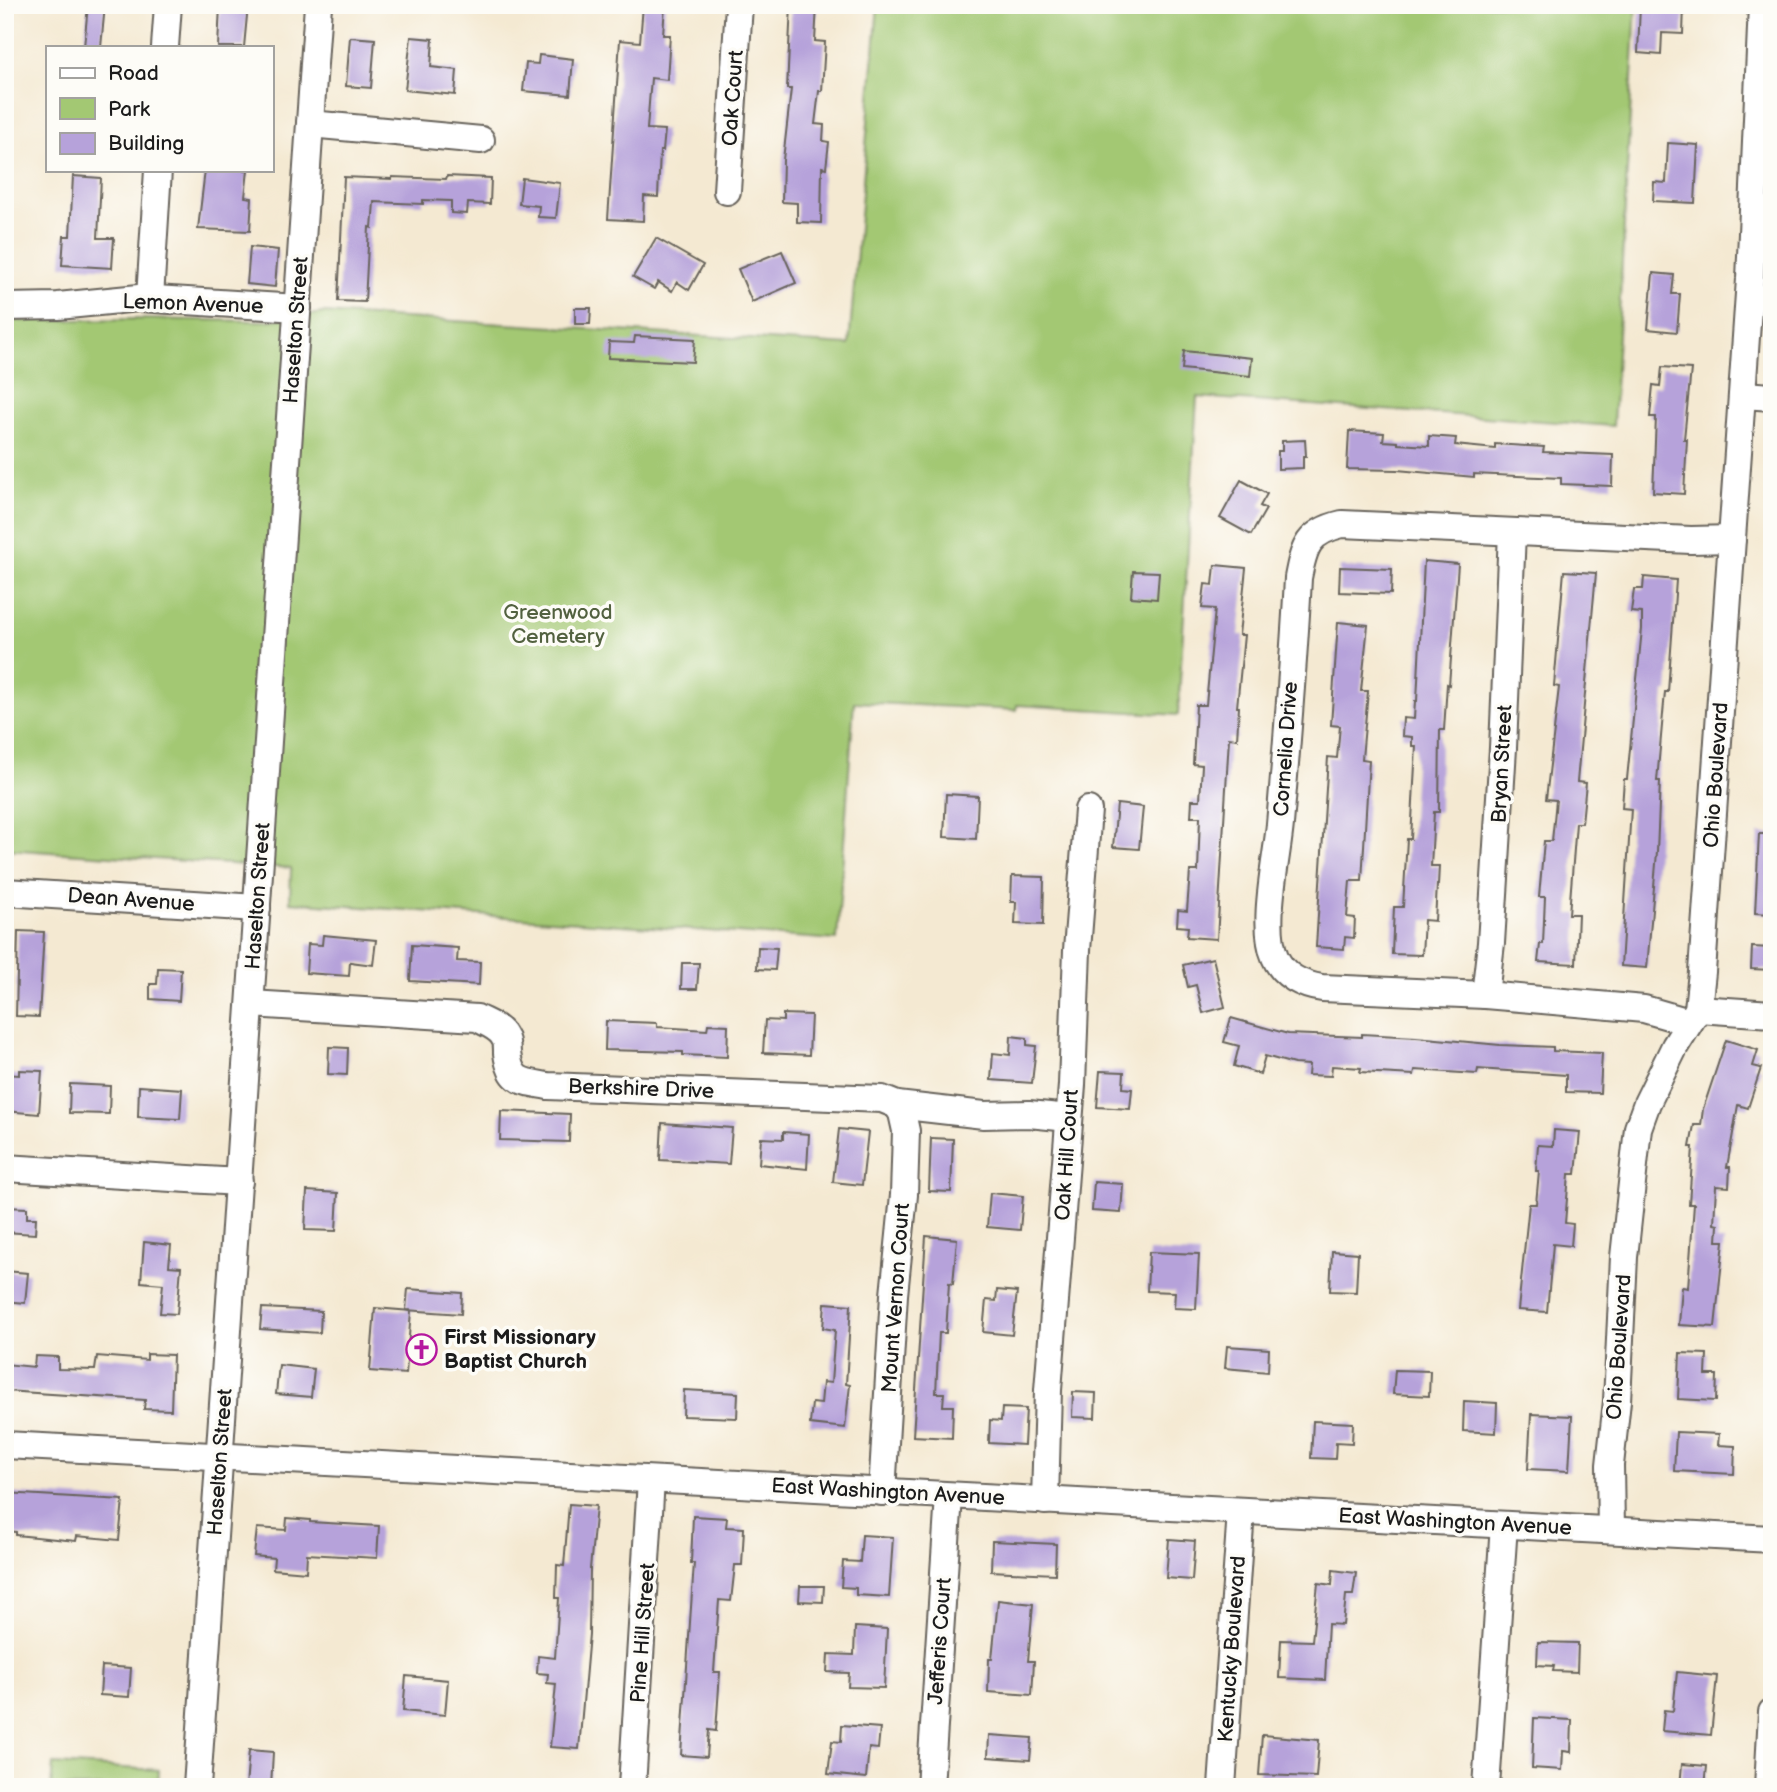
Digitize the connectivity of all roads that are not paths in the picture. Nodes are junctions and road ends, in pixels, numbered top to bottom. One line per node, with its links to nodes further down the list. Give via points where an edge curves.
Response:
1 (168, 5): 5 (street)
2 (318, 5): 6 (street, Haselton Street)
3 (739, 5): 9 (street, Oak Court)
4 (1762, 5): 13 (street, Ohio Boulevard)
5 (165, 46)
6 (310, 124): 7 (street); 12 (street, Haselton Street)
7 (481, 139)
8 (158, 172): 10 (street)
9 (727, 191)
10 (150, 298): 11 (street, Lemon Avenue); 12 (street, Lemon Avenue)
11 (5, 307)
12 (298, 308): 19 (street, Haselton Street)
13 (1743, 395): 14 (street); 16 (street, Ohio Boulevard)
14 (1772, 397)
15 (1512, 532): 16 (street, Cornelia Drive); 20 (street, Bryan Street, via 1503,748); 20 (street, Cornelia Drive, via 1342,524 1316,533 1307,544 1298,578 1272,890 1274,956 1291,977 1307,986)
16 (1732, 539): 23 (street, Ohio Boulevard, via 1702,972)
17 (1087, 810): 25 (street, Oak Hill Court)
18 (5, 892): 19 (street, Dean Avenue)
19 (257, 908): 21 (street, Haselton Street)
20 (1485, 995): 23 (street, Cornelia Drive)
21 (251, 1004): 24 (street, Berkshire Drive, via 477,1018 506,1038 514,1077 548,1086 882,1099); 27 (street, Haselton Street)
22 (1772, 1014): 23 (street, Cornelia Drive)
23 (1693, 1016): 36 (street, Ohio Boulevard, via 1638,1128 1610,1465)
24 (897, 1105): 25 (street, Berkshire Drive); 31 (street, Mount Vernon Court, via 906,1131 904,1195)
25 (1069, 1118): 33 (street, Oak Hill Court, via 1048,1390)
26 (5, 1168): 27 (street)
27 (239, 1182): 29 (street, Haselton Street)
28 (5, 1445): 29 (street, East Washington Avenue)
29 (221, 1457): 30 (street, East Washington Avenue); 39 (street, Haselton Street)
30 (651, 1480): 31 (street, East Washington Avenue); 40 (street, Pine Hill Street)
31 (882, 1492): 32 (street, East Washington Avenue)
32 (949, 1496): 33 (street, East Washington Avenue); 41 (street, Jefferis Court)
33 (1045, 1501): 34 (street, East Washington Avenue)
34 (1241, 1511): 35 (street, East Washington Avenue); 42 (street, Kentucky Boulevard)
35 (1504, 1525): 36 (street, East Washington Avenue); 43 (street)
36 (1611, 1530): 37 (street, East Washington Avenue)
37 (1772, 1539)
38 (1772, 1712): 44 (street)
39 (197, 1787)
40 (632, 1787)
41 (930, 1787)
42 (1222, 1787)
43 (1486, 1787)
44 (1768, 1787)

